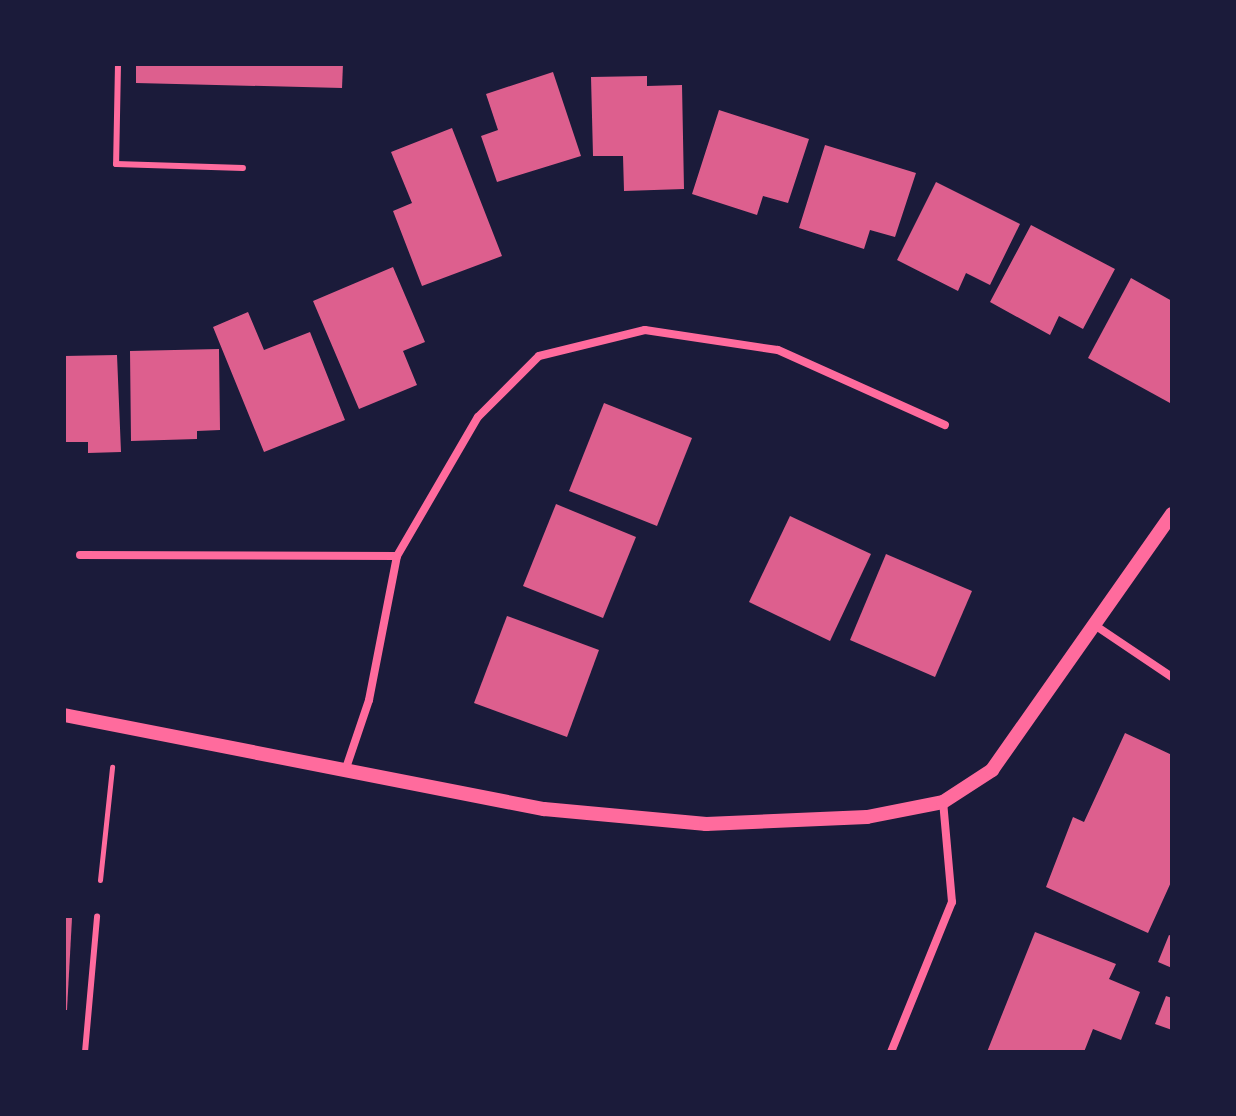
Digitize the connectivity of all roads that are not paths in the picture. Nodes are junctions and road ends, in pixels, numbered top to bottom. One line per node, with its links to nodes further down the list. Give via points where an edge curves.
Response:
1 (118, 64): 2 (lane, via 116,164)
2 (243, 168)
3 (945, 425): 6 (street, via 778,350 630,334 539,356 478,417)
4 (1172, 514): 7 (street)
5 (80, 555): 6 (street)
6 (397, 556): 10 (street, via 369,700)
7 (1096, 626): 8 (street); 11 (street, via 992,770)
8 (1172, 677)
9 (64, 715): 10 (street)
10 (344, 775): 11 (street, via 544,809 706,824 867,817)
11 (943, 802): 14 (street, via 952,902)
12 (97, 917): 13 (lane)
13 (85, 1052)
14 (891, 1052)

